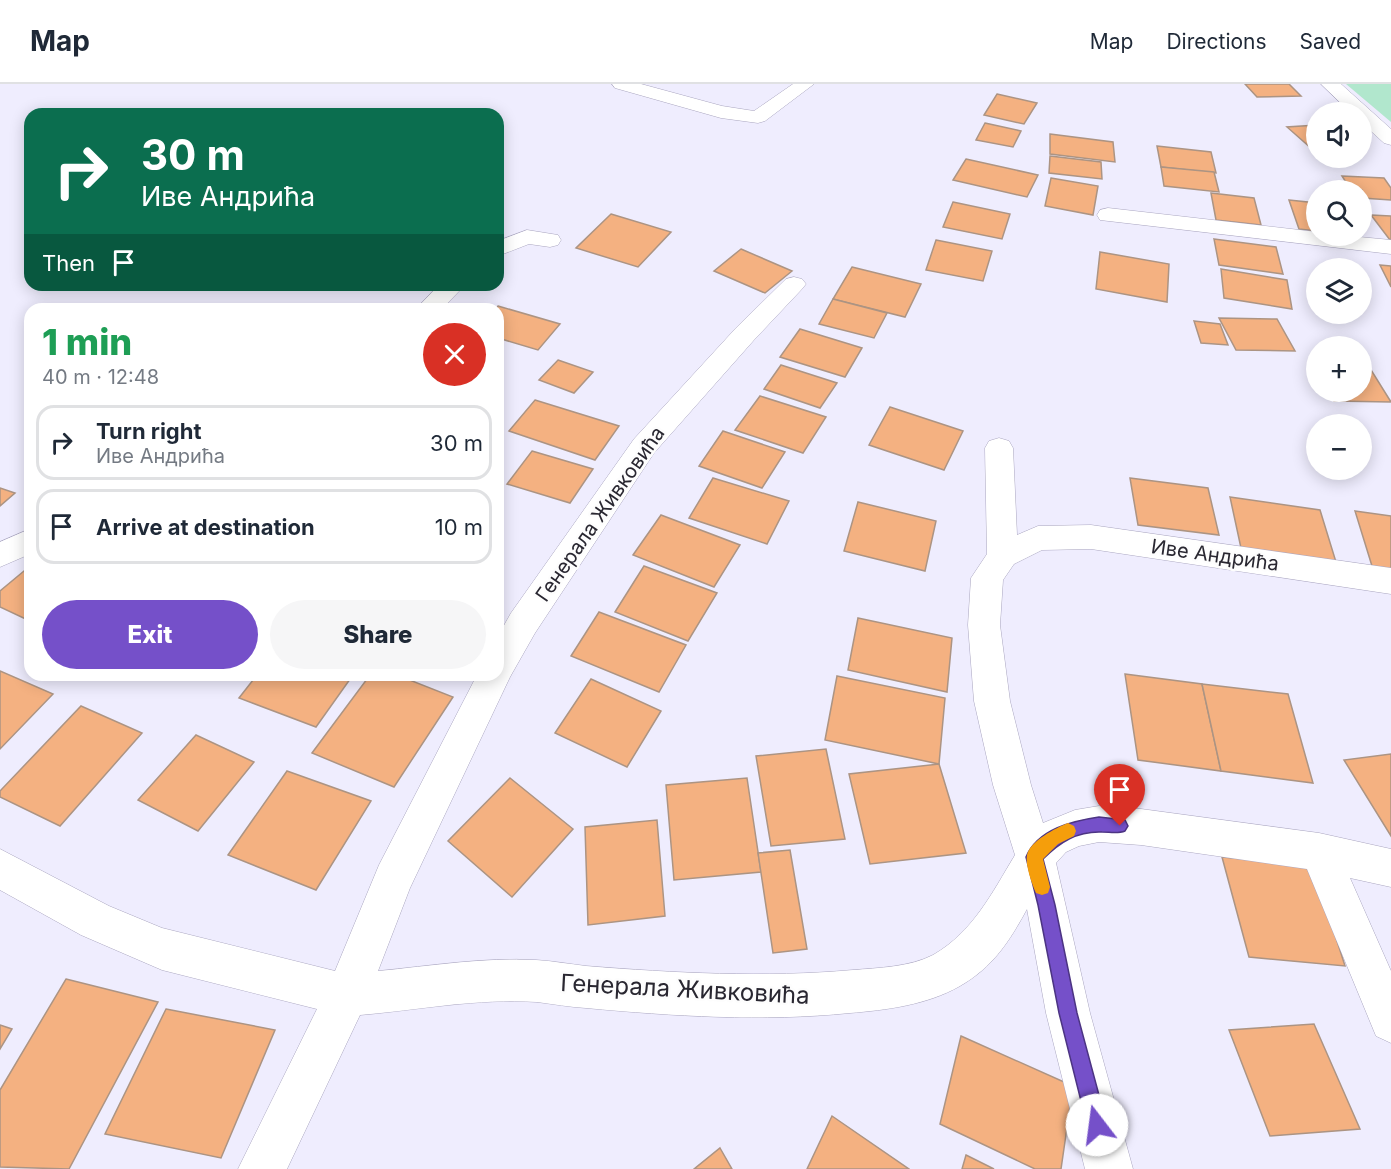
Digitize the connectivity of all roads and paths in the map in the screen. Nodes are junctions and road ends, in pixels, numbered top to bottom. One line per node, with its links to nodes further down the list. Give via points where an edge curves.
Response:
1 (621, 84): 2 (street, via 721,112 758,117)
2 (805, 84)
3 (1330, 84): 4 (street)
4 (1391, 139)
5 (1108, 215): 8 (street)
6 (550, 240): 7 (street, via 527,237)
7 (504, 247)
8 (1391, 247)
9 (794, 284): 17 (street, Генерала Живковића, via 644,446)
10 (447, 291): 11 (street)
11 (434, 303)
12 (999, 448): 15 (street)
13 (24, 544): 14 (street)
14 (0, 555)
15 (1003, 556): 16 (street, Иве Андрића, via 1038,538 1091,537); 20 (street, via 987,578 984,625 992,701 1012,785)
16 (1391, 581)
17 (504, 650)
18 (488, 681): 23 (street, Генерала Живковића, via 393,879)
19 (1319, 852): 20 (street, via 1099,824 1075,828 1052,839); 22 (street); 24 (street)
20 (1035, 857): 23 (street, Генерала Живковића, via 992,932 971,953 944,972 881,989 753,996 492,981); 26 (street, via 1068,1013)
21 (0, 868): 23 (street, Генерала Живковића, via 95,921 162,948)
22 (1391, 868)
23 (347, 994): 25 (street, Генерала Живковића)
24 (1391, 1021)
25 (262, 1169)
26 (1109, 1169)

